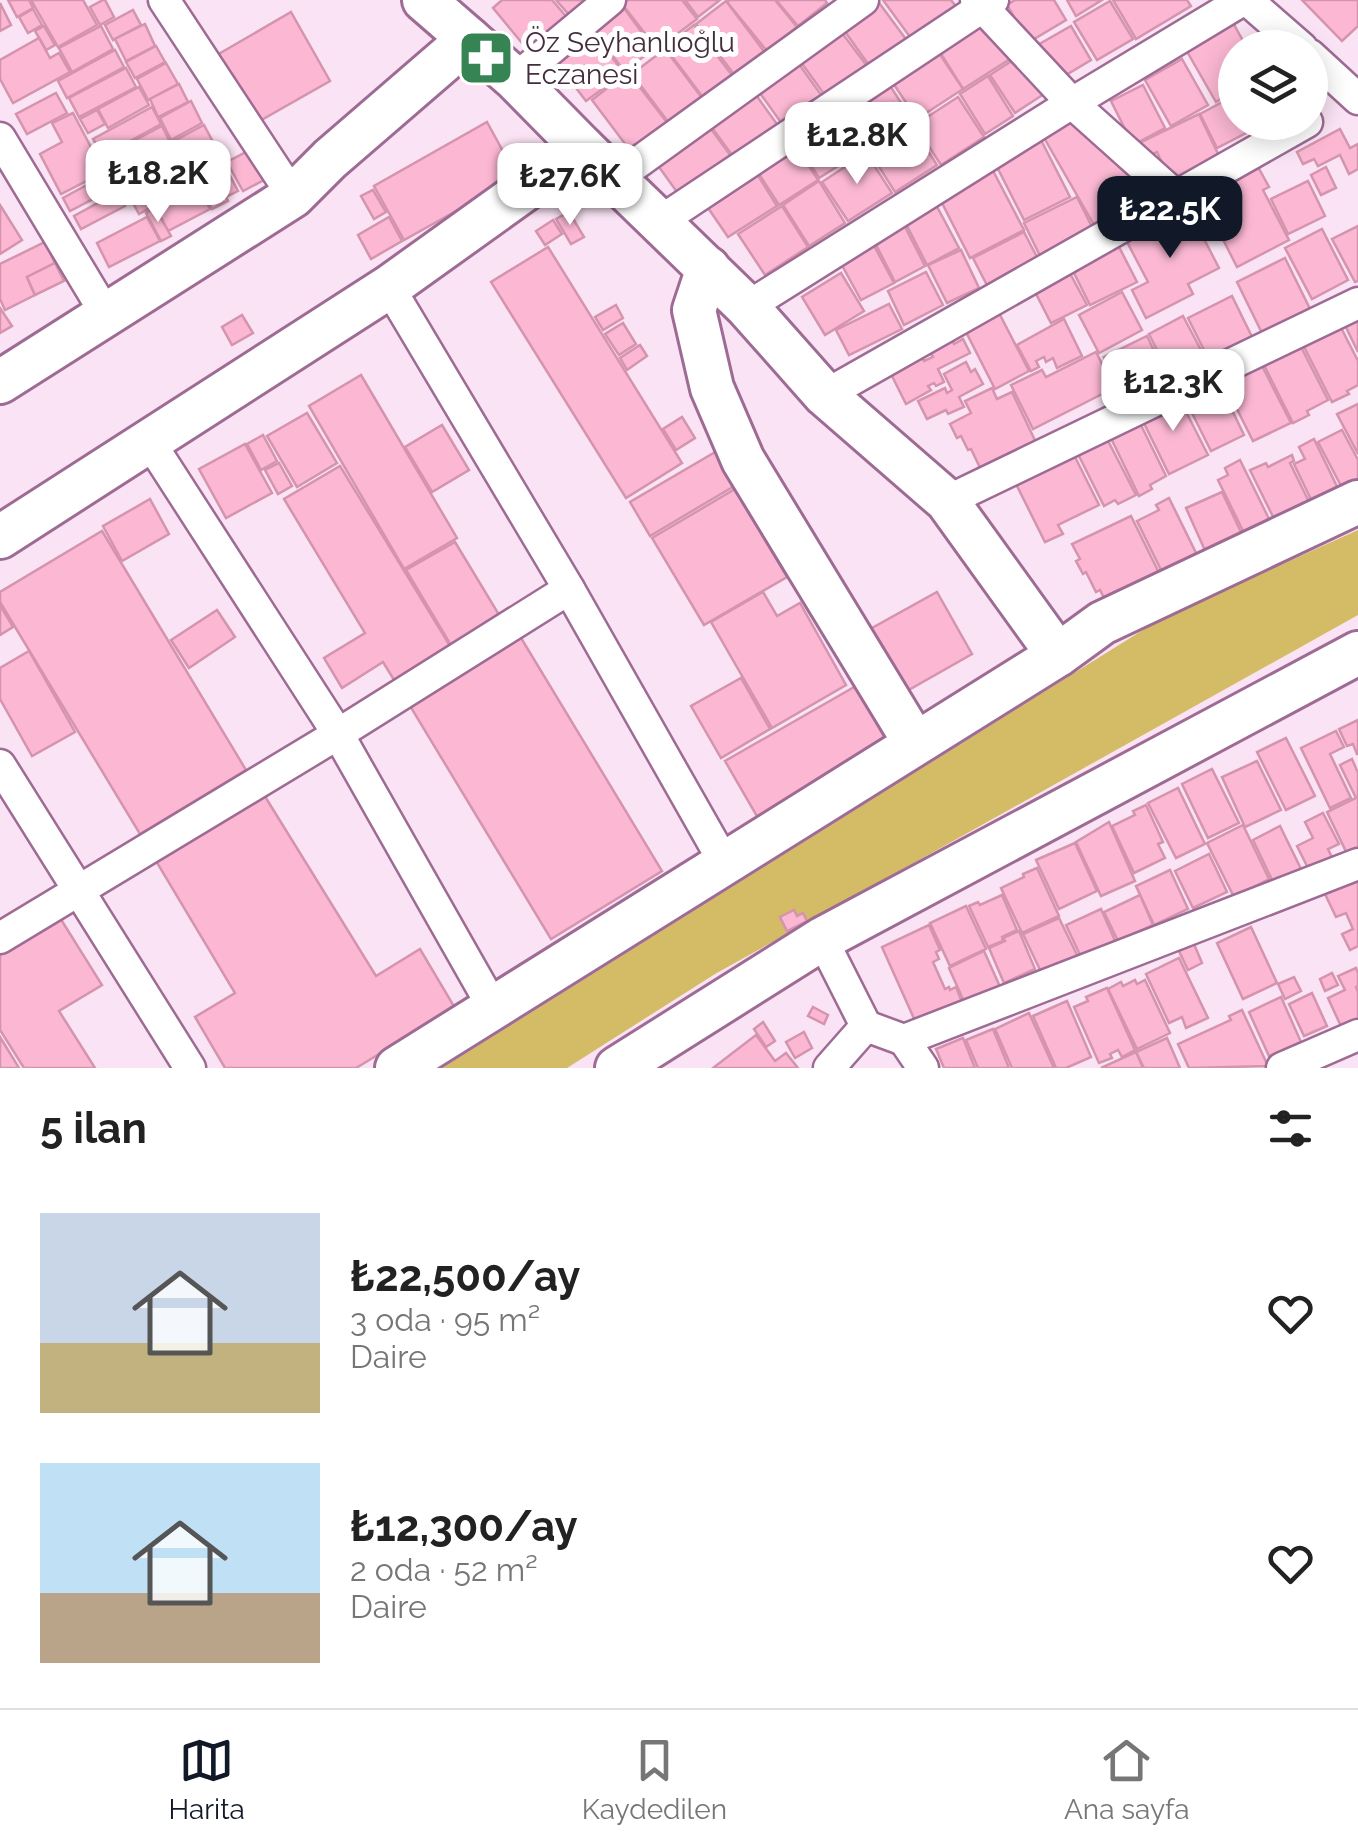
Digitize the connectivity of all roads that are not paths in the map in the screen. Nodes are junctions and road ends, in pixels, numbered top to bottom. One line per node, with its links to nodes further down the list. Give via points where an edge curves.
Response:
1 (164, 0): 18 (street)
2 (424, 0): 8 (street)
3 (610, 0): 10 (street)
4 (863, 0): 17 (street)
5 (984, 2): 12 (street); 20 (street)
6 (1256, 3): 7 (street); 12 (street)
7 (1284, 30)
8 (469, 39): 10 (street); 18 (street)
9 (1328, 71): 11 (street)
10 (515, 79): 16 (street)
11 (1357, 96): 13 (street)
12 (1072, 104): 19 (street); 24 (street)
13 (1328, 111)
14 (0, 138): 25 (street)
15 (1276, 140): 19 (street)
16 (583, 148): 17 (street); 22 (street)
17 (615, 179): 20 (street)
18 (293, 196): 25 (street)
19 (1177, 196): 27 (street)
20 (660, 222): 21 (street)
21 (708, 268): 24 (street); 36 (street, via 694,310 712,388 743,460)
22 (389, 286): 28 (street); 32 (street)
23 (1358, 303): 29 (street)
24 (747, 306): 27 (street)
25 (107, 316): 26 (street)
26 (0, 382)
27 (826, 395): 29 (street)
28 (148, 441): 31 (street); 35 (street)
29 (947, 501): 34 (street)
30 (1358, 502): 34 (street, via 1102,623)
31 (0, 537)
32 (569, 589): 35 (street); 38 (street)
33 (1358, 654): 42 (street)
34 (1058, 656): 36 (street)
35 (338, 734): 40 (street); 43 (street)
36 (915, 743): 38 (street)
37 (0, 764): 40 (street)
38 (724, 862): 43 (street)
39 (1358, 864): 46 (street)
40 (80, 889): 41 (street); 47 (street)
41 (0, 938)
42 (822, 939): 44 (street); 49 (street)
43 (494, 1009): 48 (street)
44 (866, 1026): 46 (street); 50 (street)
45 (1358, 1035): 52 (street)
46 (904, 1040): 51 (street)
47 (190, 1068)
48 (397, 1068)
49 (617, 1068)
50 (830, 1068)
51 (923, 1068)
52 (1282, 1068)

